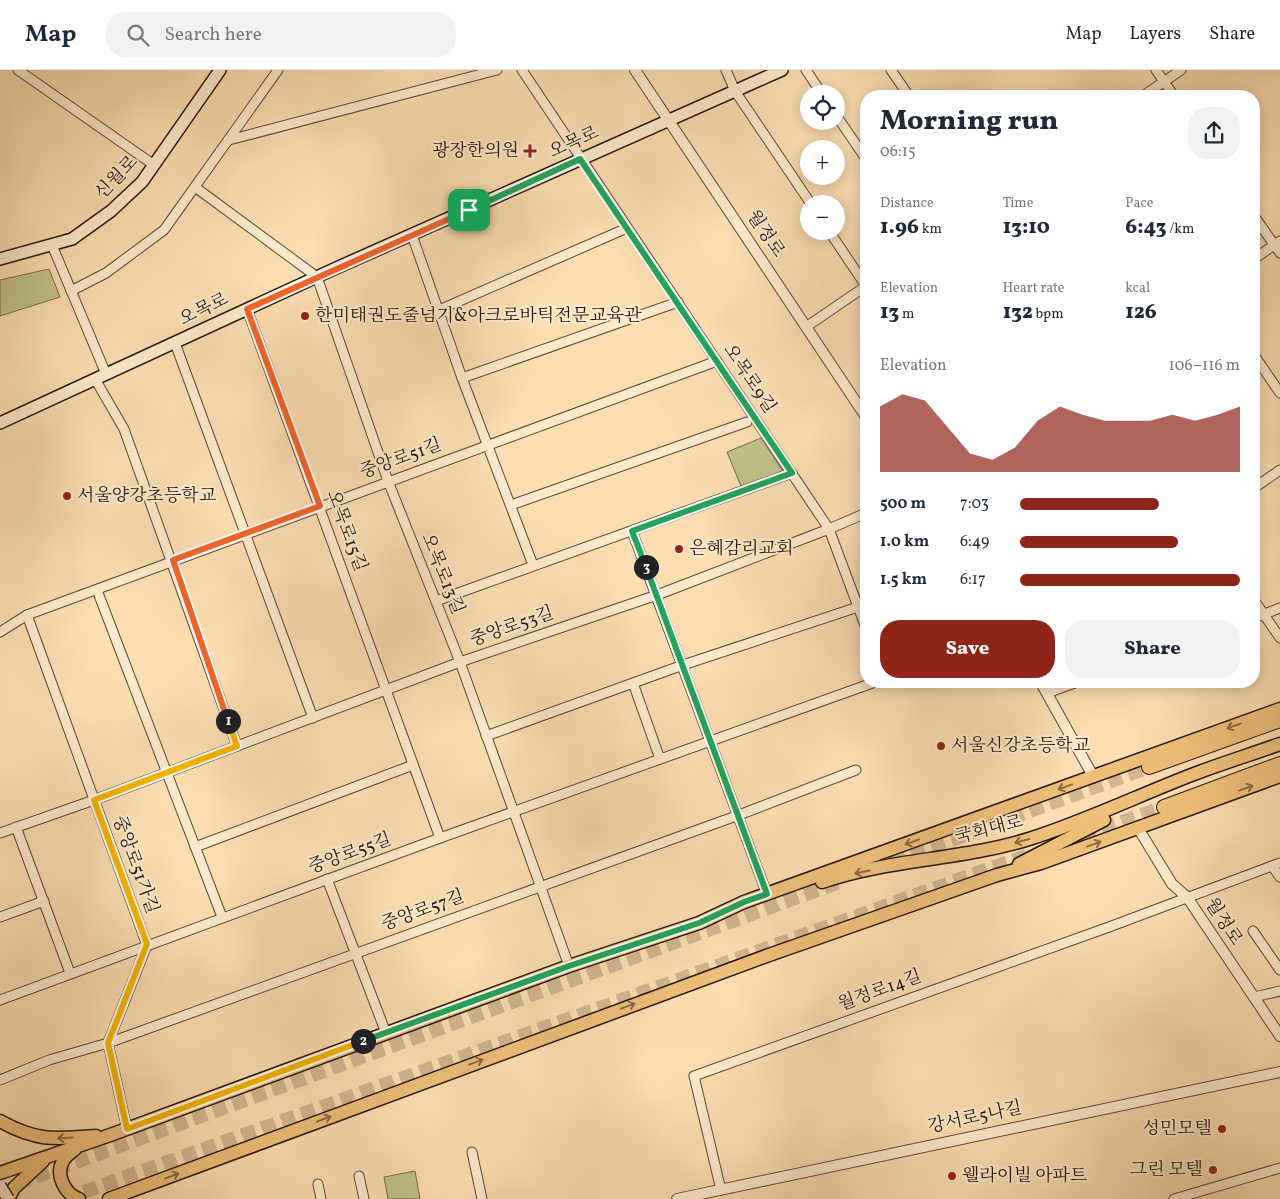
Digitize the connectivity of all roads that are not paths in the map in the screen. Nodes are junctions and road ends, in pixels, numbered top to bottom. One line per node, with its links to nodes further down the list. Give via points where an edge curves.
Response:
1 (18, 70): 24 (street)
2 (220, 70): 24 (main road, 신월로)
3 (278, 70): 21 (street)
4 (497, 70): 21 (street)
5 (522, 70): 23 (street, 오목로9길)
6 (635, 70): 19 (street, 월정로)
7 (726, 70): 18 (street)
8 (782, 70): 18 (main road, 오목로)
9 (806, 70): 14 (street)
10 (891, 70): 15 (street)
11 (1156, 70): 13 (street)
12 (1181, 70): 13 (street)
13 (1164, 82): 16 (street); 17 (street)
14 (816, 85)
15 (905, 90)
16 (1152, 90)
17 (1170, 90)
18 (735, 91): 19 (main road, 오목로); 26 (street)
19 (669, 120): 23 (main road, 오목로); 43 (street, 월정로)
20 (845, 128): 22 (street)
21 (229, 140): 25 (street)
22 (860, 150)
23 (580, 159): 28 (street, 오목로9길); 29 (main road, 오목로)
24 (154, 165): 32 (main road, 신월로, via 142,182 111,211 72,240)
25 (195, 187): 36 (street); 39 (street, via 164,230 106,273)
26 (805, 195)
27 (1260, 223): 31 (street)
28 (627, 228): 40 (street, 오목로9길); 42 (street)
29 (412, 235): 36 (main road, 오목로); 42 (street)
30 (835, 240): 37 (street)
31 (1277, 243): 33 (street); 34 (street)
32 (52, 245): 35 (main road, 신월로); 39 (street)
33 (1280, 254)
34 (1260, 255)
35 (0, 259)
36 (318, 277): 41 (main road, 오목로); 57 (street, 오목로13길)
37 (860, 277)
38 (860, 290): 43 (street)
39 (72, 291): 47 (street)
40 (678, 302): 45 (street, 오목로9길); 48 (street)
41 (247, 309): 44 (main road, 오목로); 60 (street, 오목로15길)
42 (438, 310): 48 (street)
43 (806, 327): 51 (street, 월정로)
44 (175, 343): 47 (main road, 오목로); 64 (street)
45 (718, 361): 54 (street, 중앙로51길); 56 (street, 오목로9길)
46 (1260, 364): 50 (street)
47 (106, 374): 49 (main road, 오목로)
48 (462, 378): 54 (street)
49 (95, 380): 53 (main road, 오목로); 65 (street, via 124,430)
50 (1280, 393)
51 (860, 408)
52 (747, 422): 59 (street)
53 (0, 423)
54 (488, 445): 57 (street, 중앙로51길); 59 (street)
55 (1280, 470): 58 (street)
56 (792, 473): 62 (street, 오목로9길); 63 (street)
57 (388, 481): 60 (street, 중앙로51길); 69 (street, 오목로13길)
58 (1260, 484)
59 (511, 505): 66 (street)
60 (320, 506): 64 (street, 중앙로51길); 85 (street, 오목로15길)
61 (860, 516): 62 (street, 중앙로53길)
62 (828, 530): 68 (street, 중앙로53길); 70 (street, 오목로9길)
63 (632, 531): 66 (street); 68 (street)
64 (246, 533): 65 (street, 중앙로51길); 88 (street)
65 (173, 560): 67 (street, 중앙로51길); 93 (street)
66 (534, 565): 69 (street)
67 (97, 590): 74 (street, 중앙로51길); 100 (street)
68 (657, 595): 79 (street, 중앙로53길); 80 (street)
69 (436, 601): 79 (street, 오목로13길)
70 (858, 607): 73 (street, 오목로9길); 80 (street)
71 (1260, 608): 75 (street)
72 (1280, 608): 75 (street)
73 (860, 612)
74 (27, 614): 77 (street, 중앙로51길); 103 (street, 중앙로51가길)
75 (1264, 614): 76 (street); 78 (street)
76 (1260, 616)
77 (0, 632)
78 (1280, 638)
79 (460, 662): 85 (street, 중앙로53길); 90 (street, 오목로13길)
80 (683, 665): 81 (street); 91 (street)
81 (633, 683): 90 (street); 95 (street)
82 (860, 687): 91 (street, 중앙로55길)
83 (1044, 688): 86 (street)
84 (1061, 688): 86 (street)
85 (387, 691): 88 (street, 중앙로53길); 97 (street, 오목로15길)
86 (1047, 693): 101 (street)
87 (1280, 709): 101 (main road, one-way to 101)
88 (313, 718): 93 (street, 중앙로53길)
89 (1280, 720): 98 (highway)
90 (486, 736): 105 (street, 오목로13길)
91 (712, 740): 95 (street, 중앙로55길); 106 (street)
92 (1280, 744): 122 (main road, 국회대로, one-way to 122, via 1194,774 1030,839 960,856 832,879)
93 (237, 746): 100 (street, 중앙로53길)
94 (1280, 751): 113 (main road, 국회대로, via 1185,784 1096,823)
95 (660, 759): 105 (street, 중앙로55길)
96 (1280, 764): 104 (highway)
97 (413, 765): 110 (street, 오목로15길); 111 (street)
98 (1149, 767)
99 (856, 770): 106 (street, 중앙로57길)
100 (168, 771): 103 (street, 중앙로53길); 111 (street)
101 (1093, 776): 117 (main road, one-way to 117)
102 (1280, 776): 108 (main road, one-way to 102)
103 (94, 800): 107 (street, 중앙로53길); 124 (street, 중앙로51가길)
104 (1164, 806)
105 (513, 812): 110 (street, 중앙로55길); 116 (street, 오목로13길)
106 (739, 816): 116 (street, 중앙로57길); 117 (street)
107 (16, 827): 109 (street, 중앙로53길); 119 (street)
108 (1138, 828): 113 (main road, one-way to 108, via 1041,863); 118 (street, 월정로, via 1172,884)
109 (0, 833)
110 (440, 838): 115 (street, 중앙로55길)
111 (195, 847): 121 (street)
112 (1276, 864): 114 (street); 118 (street)
113 (997, 875): 150 (main road, one-way to 113, via 623,1008)
114 (1280, 877)
115 (327, 879): 121 (street, 중앙로55길); 125 (street)
116 (539, 886): 125 (street, 중앙로57길); 126 (street, 오목로13길)
117 (767, 894): 122 (main road)
118 (1187, 897): 130 (street, 월정로); 148 (street, 월정로14길, via 694,1076)
119 (44, 901): 120 (street); 128 (street)
120 (0, 917)
121 (222, 917): 124 (street, 중앙로55길)
122 (699, 923): 126 (main road)
123 (1253, 931): 127 (street)
124 (147, 944): 128 (street, 중앙로55길); 134 (street)
125 (355, 953): 132 (street); 134 (street, 중앙로57길)
126 (569, 966): 132 (main road)
127 (1280, 970)
128 (70, 973): 131 (street, 중앙로55길)
129 (1280, 991): 130 (street)
130 (1254, 996): 133 (street, 월정로)
131 (0, 1000)
132 (386, 1033): 138 (main road)
133 (1280, 1036)
134 (108, 1043): 136 (street, 중앙로57길, via 49,1060); 138 (street)
135 (1280, 1072): 148 (street, 강서로5나길)
136 (0, 1080)
137 (0, 1121): 139 (main road, one-way to 137, via 42,1139)
138 (127, 1129): 139 (main road)
139 (114, 1134): 140 (main road)
140 (76, 1148): 142 (main road); 152 (main road, via 60,1167 61,1178 69,1193)
141 (472, 1152): 155 (street)
142 (49, 1157): 144 (main road); 151 (main road, via 23,1178)
143 (1280, 1168): 157 (street)
144 (0, 1173)
145 (359, 1176): 154 (street)
146 (318, 1184): 153 (street)
147 (0, 1186): 151 (main road, bridge)
148 (720, 1190): 156 (street, 강서로5나길)
149 (0, 1198): 151 (main road)
150 (114, 1198)
151 (7, 1199)
152 (79, 1199)
153 (321, 1199)
154 (364, 1199)
155 (482, 1199)
156 (677, 1199)
157 (1174, 1199)

